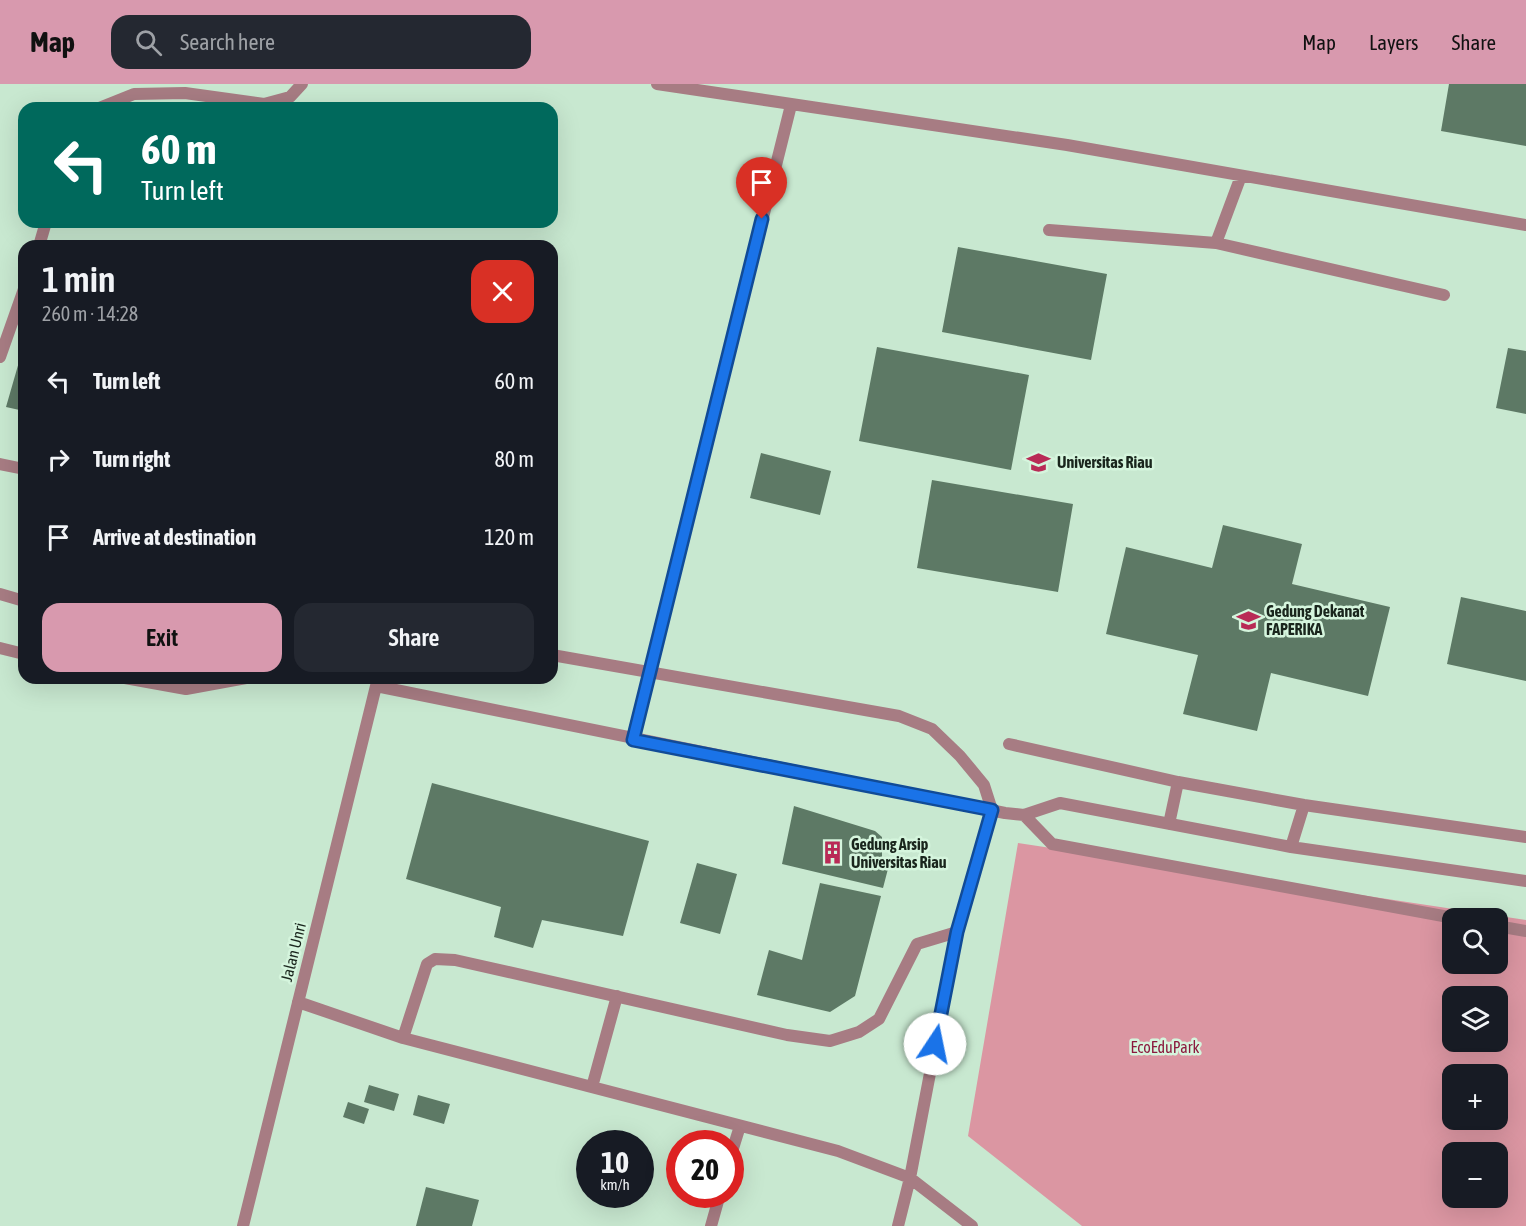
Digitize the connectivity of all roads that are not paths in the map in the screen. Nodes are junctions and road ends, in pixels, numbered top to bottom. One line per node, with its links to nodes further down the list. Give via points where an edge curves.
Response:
1 (302, 84): 6 (lane, via 290,97)
2 (657, 84): 7 (lane)
3 (163, 89): 4 (lane); 5 (lane)
4 (114, 102)
5 (250, 102)
6 (271, 102)
7 (791, 105): 8 (lane, via 1066,145); 22 (lane)
8 (1241, 176): 9 (lane); 11 (lane)
9 (1526, 225)
10 (1049, 230): 11 (lane)
11 (1216, 243): 12 (lane)
12 (1444, 295)
13 (18, 306): 14 (lane)
14 (0, 357)
15 (0, 464): 16 (lane)
16 (18, 468)
17 (0, 594): 18 (lane)
18 (18, 599)
19 (0, 648): 20 (lane)
20 (18, 652)
21 (558, 656): 22 (lane)
22 (649, 672): 27 (lane); 31 (lane, via 899,716 932,729 984,785)
23 (156, 684): 24 (lane, via 186,690)
24 (216, 684)
25 (374, 684): 42 (lane, Jalan Unri)
26 (383, 684): 27 (lane)
27 (633, 740): 31 (lane)
28 (1009, 744): 29 (lane)
29 (1178, 782): 30 (lane); 33 (lane)
30 (1304, 805): 34 (lane); 35 (lane)
31 (992, 810): 32 (lane); 40 (lane)
32 (1024, 815): 33 (lane, via 1060,803); 37 (lane, via 1052,844)
33 (1170, 824): 35 (lane)
34 (1526, 837)
35 (1291, 847): 36 (lane)
36 (1526, 881)
37 (1442, 916)
38 (1508, 928): 39 (lane)
39 (1526, 931)
40 (957, 932): 41 (lane, via 917,944 879,1019 859,1032 830,1041 787,1035); 47 (lane)
41 (617, 996): 43 (lane, via 455,960 435,959 427,964); 44 (lane)
42 (298, 1002): 43 (lane); 49 (lane, Jalan Unri)
43 (403, 1038): 44 (lane)
44 (592, 1087): 45 (lane)
45 (740, 1126): 46 (lane); 47 (lane, via 838,1151)
46 (739, 1130)
47 (910, 1178): 51 (lane); 52 (lane)
48 (716, 1208): 50 (lane)
49 (243, 1226)
50 (711, 1226)
51 (898, 1226)
52 (972, 1226)

